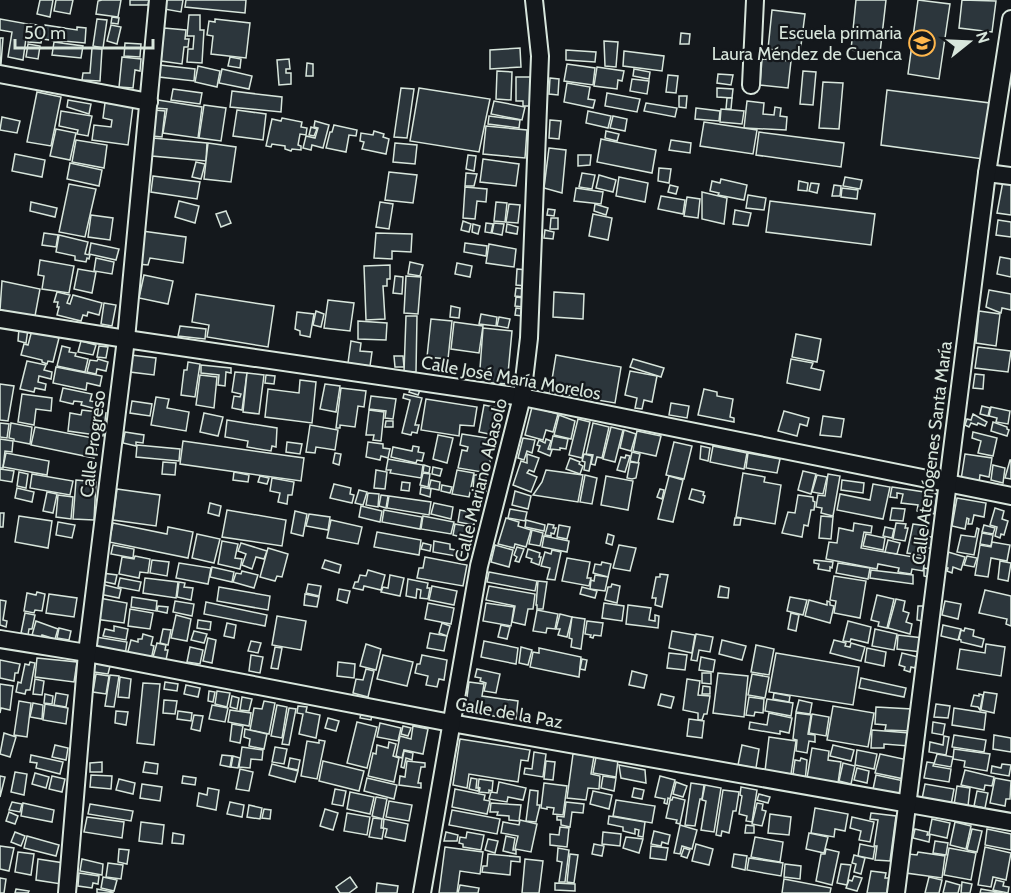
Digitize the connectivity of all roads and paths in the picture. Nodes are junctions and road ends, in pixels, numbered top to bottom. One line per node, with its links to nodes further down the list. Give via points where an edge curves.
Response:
1 (158, 0): 7 (street, Calle Progreso)
2 (534, 0): 12 (street, Calle Mariano Abasolo, via 539,68 529,338)
3 (755, 0): 6 (street)
4 (1011, 19): 8 (street, Calle Atenógenes Santa María)
5 (0, 74): 7 (street)
6 (751, 85)
7 (148, 102): 11 (street, Calle Progreso)
8 (987, 173): 9 (street); 13 (street, Calle Atenógenes Santa María)
9 (1011, 176)
10 (0, 319): 11 (street, Calle José María Morelos)
11 (126, 339): 12 (street, Calle José María Morelos); 16 (street, Calle Progreso)
12 (522, 397): 13 (street, Calle José María Morelos); 17 (street, Calle Mariano Abasolo, via 479,566)
13 (947, 483): 14 (street, Calle José María Morelos); 18 (street, Calle Atenógenes Santa María)
14 (1011, 496)
15 (0, 639): 16 (street, Calle de la Paz)
16 (87, 653): 17 (street, Calle de la Paz); 20 (street, Calle Progreso)
17 (451, 723): 18 (street, Calle de la Paz); 21 (street, Calle Mariano Abasolo)
18 (909, 805): 19 (street, Calle de la Paz); 22 (street, Calle Atenógenes Santa María)
19 (1011, 822)
20 (67, 893)
21 (422, 893)
22 (896, 893)

